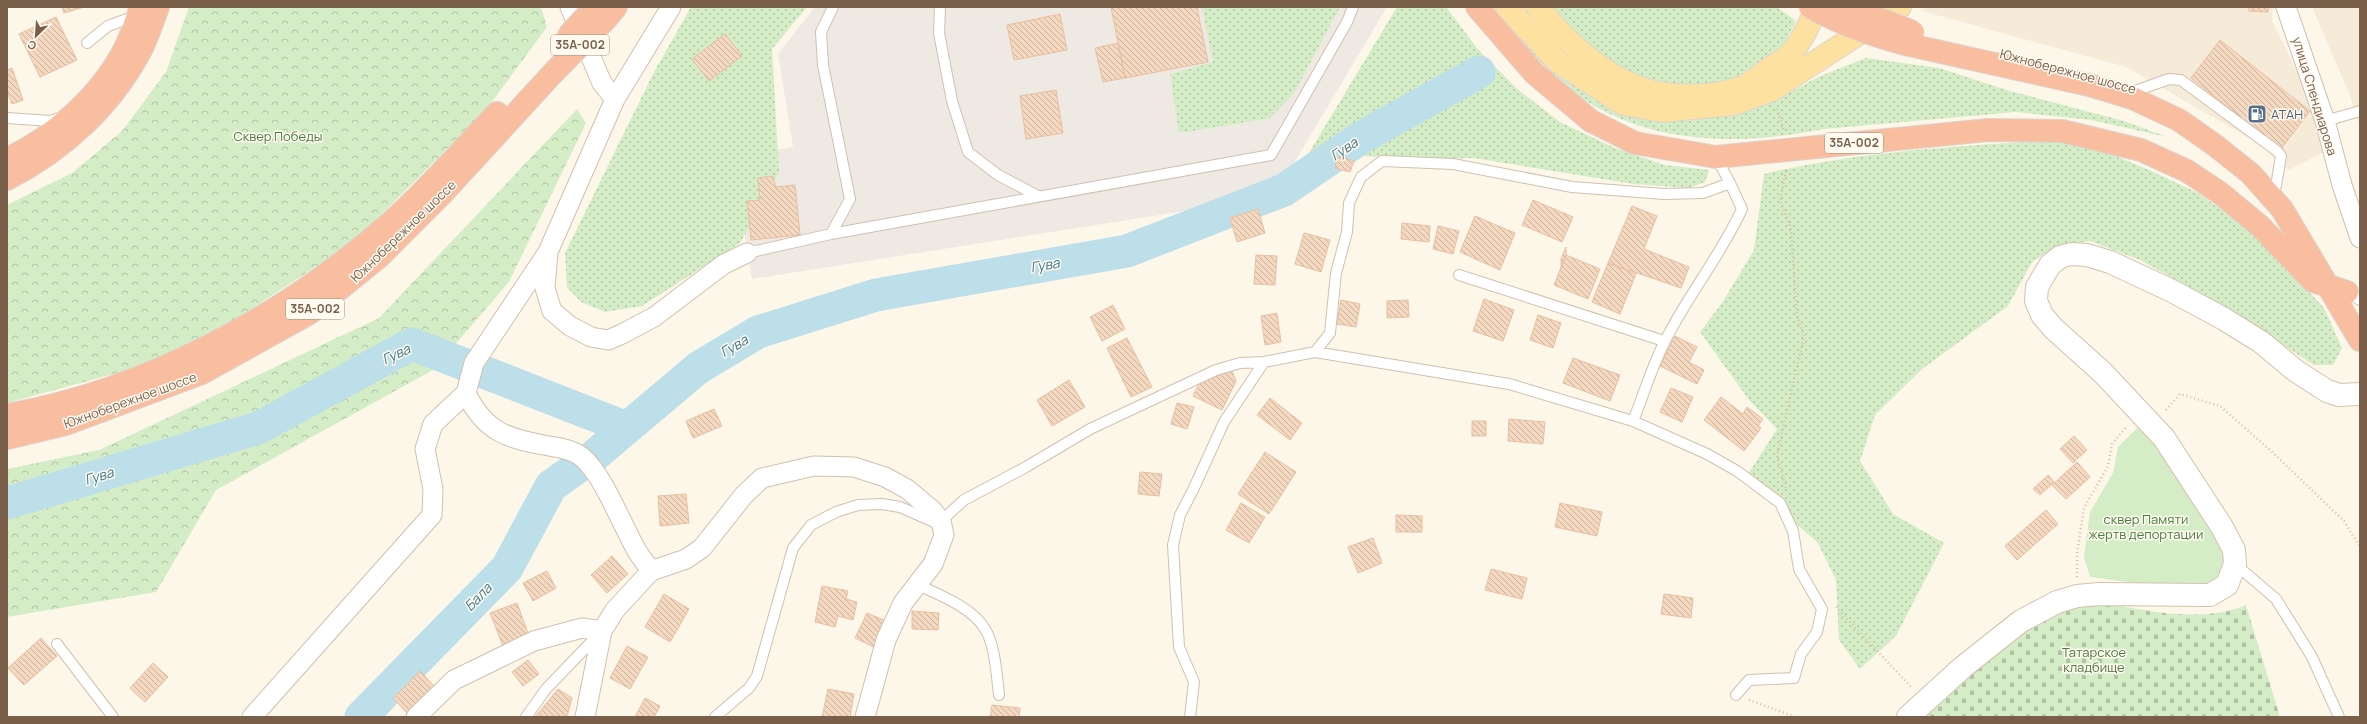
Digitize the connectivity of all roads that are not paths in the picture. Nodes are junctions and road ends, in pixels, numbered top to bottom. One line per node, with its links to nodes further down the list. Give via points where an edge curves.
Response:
1 (158, 7): 27 (highway, via 142,49 112,94 91,118 66,142)
2 (570, 7): 20 (street, via 602,83)
3 (671, 7): 20 (street)
4 (833, 7): 30 (lane, via 821,32 823,65 850,199)
5 (940, 7): 29 (lane, via 939,33 952,101 968,152 998,175)
6 (1353, 7): 29 (lane, via 1347,22 1271,155)
7 (1477, 7): 25 (highway, 35А-002, via 1534,73 1591,120 1635,143)
8 (1507, 7): 13 (main road, via 1557,61 1623,104 1662,111 1734,104 1772,90)
9 (1538, 7): 11 (main road, via 1588,58 1639,87 1682,95 1707,94 1740,88 1792,53 1803,37)
10 (1810, 7): 17 (highway, Южнобережное шоссе, bridge, via 1846,26 1874,36)
11 (1817, 7)
12 (1849, 7): 17 (highway, Южнобережное шоссе, bridge)
13 (1900, 7)
14 (2286, 7): 24 (street, улица Спендиарова)
15 (603, 10): 19 (highway, Южнобережное шоссе / 35А-002, bridge)
16 (139, 11): 18 (lane, via 108,26); 22 (highway, via 124,50 105,78)
17 (1909, 38): 35 (highway, Южнобережное шоссе, via 2132,98 2179,120 2251,174 2282,209 2311,255); 35 (highway, Южнобережное шоссе, via 2100,78 2138,90 2185,111 2222,134 2276,186 2309,231)
18 (87, 43)
19 (551, 66): 43 (highway, Южнобережное шоссе / 35А-002, via 391,222 342,263 298,293 190,356 130,380 59,403); 45 (highway, Южнобережное шоссе / 35А-002, via 442,194 379,257 310,313 202,373 66,424)
20 (615, 99): 32 (street)
21 (2360, 111): 24 (lane)
22 (75, 112): 23 (lane, via 51,121); 26 (highway, via 47,135)
23 (7, 118)
24 (2325, 121): 31 (street, улица Спендиарова, via 2342,185)
25 (1716, 157): 28 (lane); 35 (highway, 35А-002, via 1988,130 2062,131 2141,150 2187,171 2220,193 2260,226 2313,281)
26 (7, 159)
27 (7, 179)
28 (1730, 183): 38 (lane, via 1742,209 1728,239 1704,272); 39 (lane, via 1703,193 1664,194 1572,187 1453,164 1382,161 1361,177 1349,203 1347,232 1336,273 1330,333)
29 (1038, 196): 30 (lane)
30 (831, 234): 33 (lane)
31 (2360, 238)
32 (548, 252): 33 (street, via 545,288 552,311 570,326 590,337 608,340 654,317 724,264); 41 (street, via 474,363)
33 (747, 253)
34 (1458, 275): 38 (lane)
35 (2345, 293): 36 (highway, Южнобережное шоссе); 37 (highway, Южнобережное шоссе)
36 (2360, 314)
37 (2360, 340)
38 (1664, 342): 44 (lane)
39 (1316, 352): 40 (lane); 44 (lane, via 1510,384)
40 (1264, 362): 46 (lane, via 1240,363 1216,370 1090,429 964,500); 61 (lane, via 1224,422 1180,515 1173,545 1179,647 1194,682)
41 (466, 389): 48 (street, via 473,408 499,432 516,440 566,449 583,458 597,476 637,551); 55 (street, via 433,424 428,438 425,450 433,489 432,515)
42 (2359, 395): 47 (street, via 2339,395 2327,391 2296,371 2255,338 2218,316 2110,262 2087,255 2071,254 2060,257 2050,265 2037,287 2036,301 2042,315 2103,372 2164,438 2222,526 2234,550)
43 (7, 415)
44 (1633, 420): 53 (lane, via 1707,454 1737,471 1780,503 1793,530 1799,569 1822,609 1817,632 1802,654 1794,678 1748,680)
45 (7, 438)
46 (941, 521): 48 (street, via 923,500 885,477 854,467 814,466 762,478 744,495 702,548 686,559); 49 (street, via 944,535 939,553 926,575); 59 (lane, via 934,522 900,507 882,504 836,512 811,525 793,548 757,676 749,688)
47 (2235, 564): 62 (street, via 2227,585 2210,595 2077,596 2057,602 2021,621 1924,700); 63 (lane, via 2276,599 2312,657)
48 (651, 571): 50 (street, via 615,610)
49 (916, 584): 52 (lane, via 965,611 985,629 989,637); 60 (street, via 903,602 886,640)
50 (602, 631): 56 (street, via 582,628 534,641 454,680); 57 (lane, via 546,689); 58 (street)
51 (58, 644): 54 (lane)
52 (998, 695)
53 (1736, 696)
54 (113, 717)
55 (252, 717)
56 (416, 717)
57 (526, 717)
58 (584, 717)
59 (715, 717)
60 (866, 717)
61 (1190, 717)
62 (1908, 717)
63 (2339, 717)

